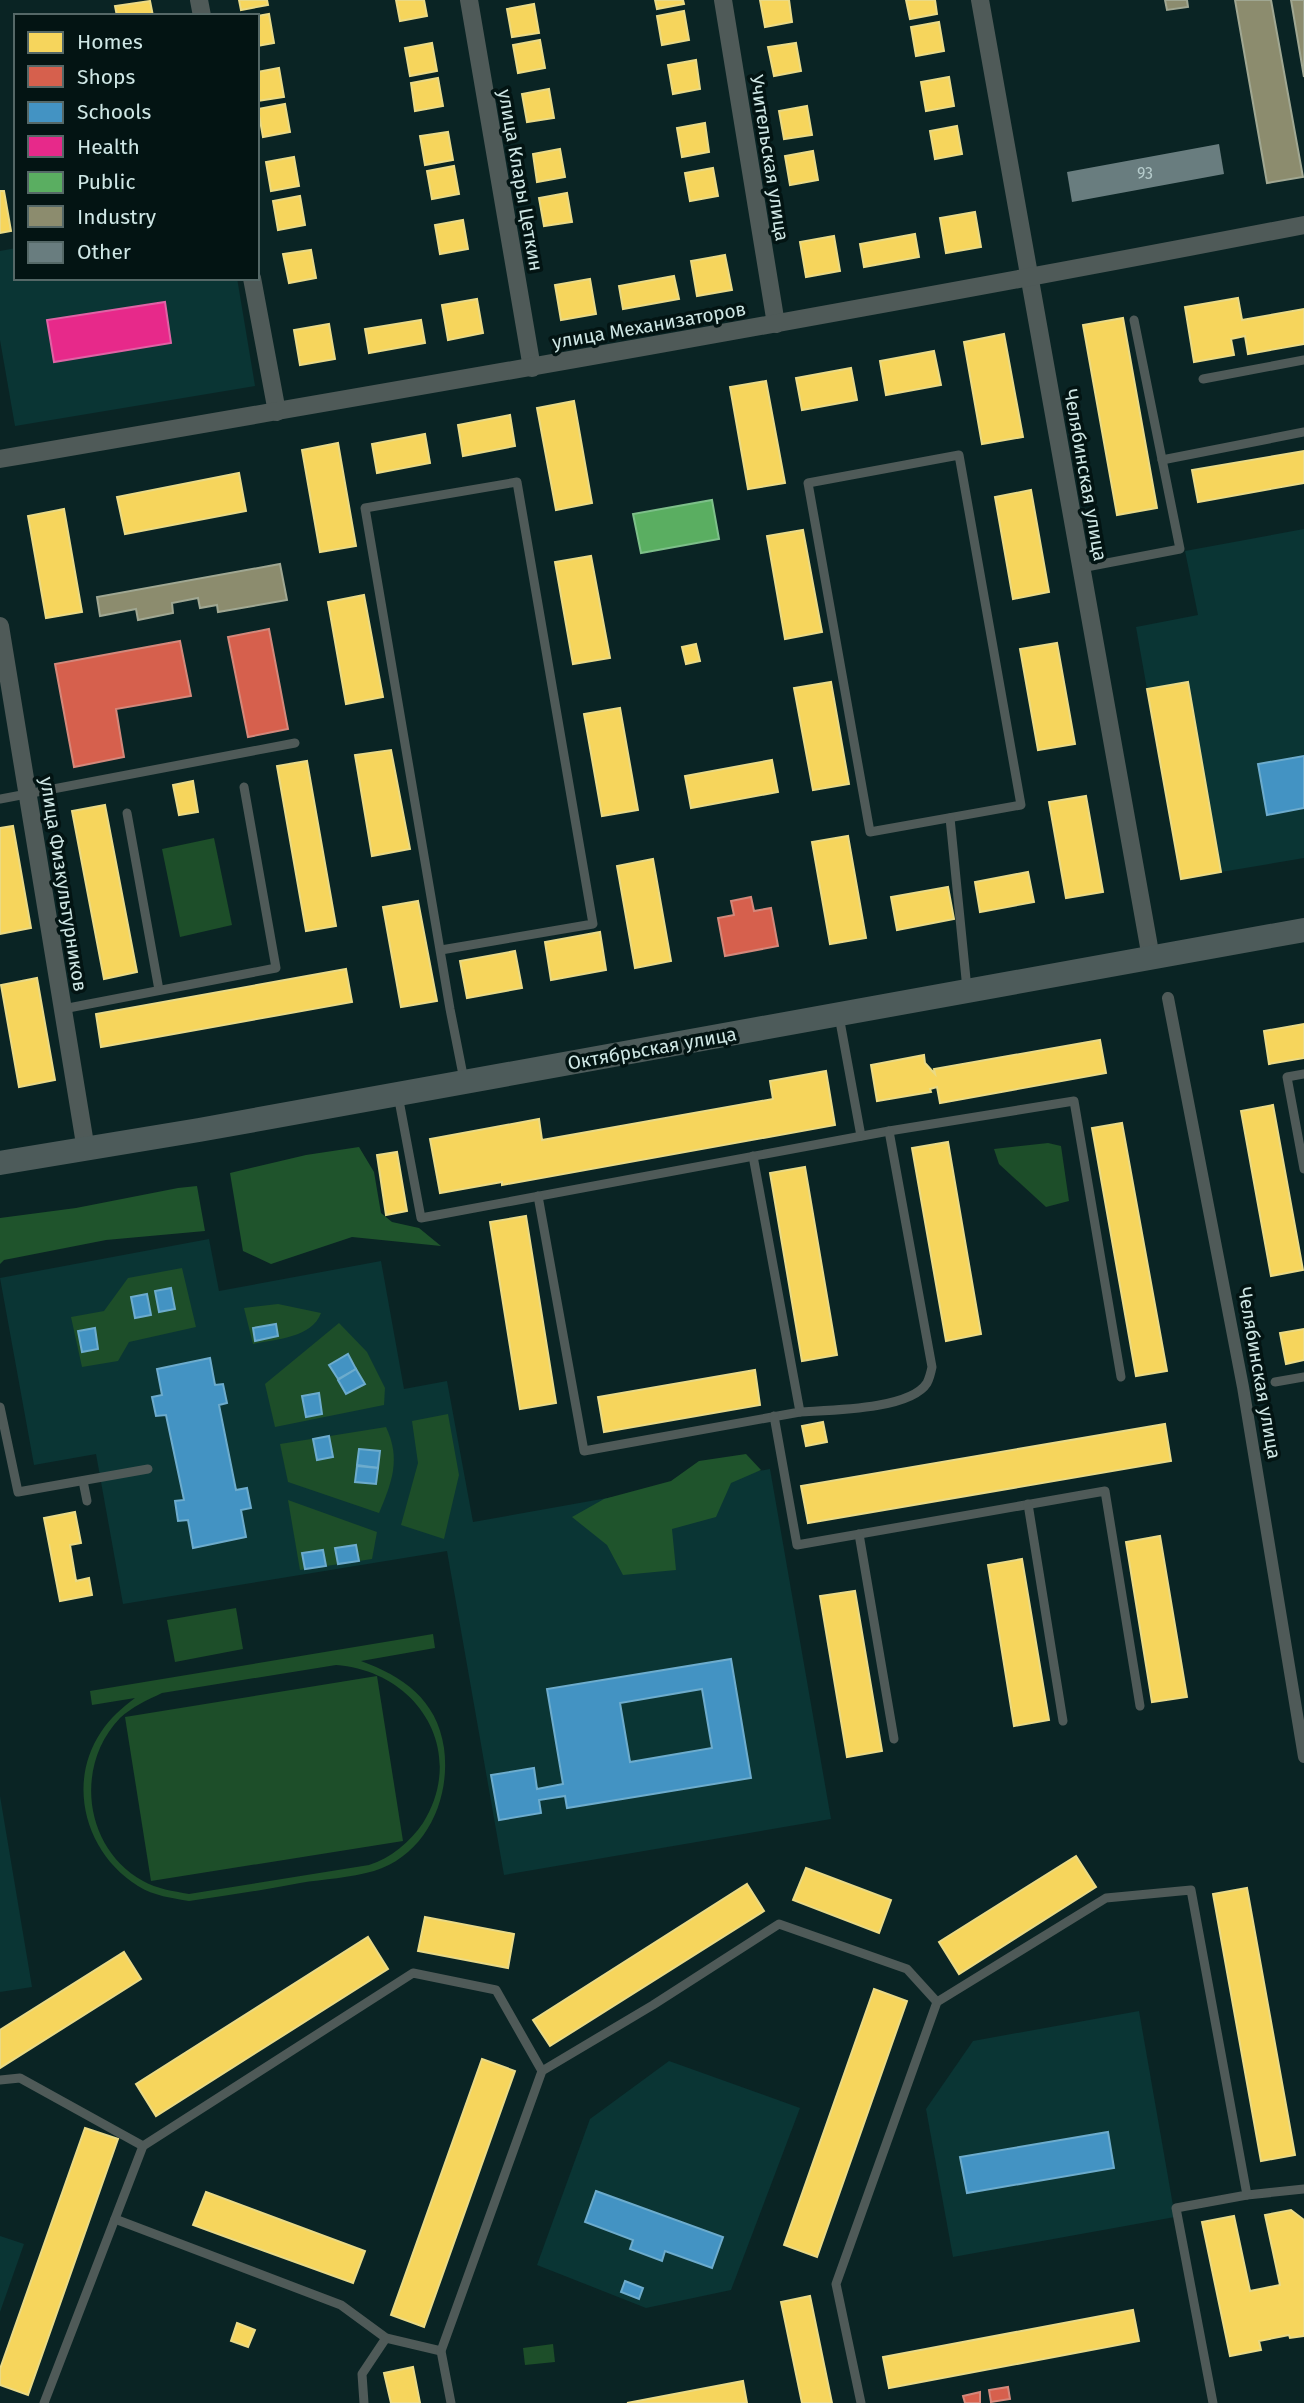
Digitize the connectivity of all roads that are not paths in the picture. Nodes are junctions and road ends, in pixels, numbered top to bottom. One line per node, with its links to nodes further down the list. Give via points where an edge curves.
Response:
1 (469, 0): 10 (street, улица Клары Цеткин)
2 (723, 0): 8 (street, Учительская улица)
3 (980, 0): 5 (street, Челябинская улица)
4 (1304, 225): 5 (street, улица Механизаторов)
5 (1030, 278): 8 (street, улица Механизаторов); 16 (street, Челябинская улица)
6 (252, 280): 12 (street)
7 (1134, 320): 15 (lane)
8 (776, 324): 10 (street, улица Механизаторов)
9 (1304, 360): 11 (lane)
10 (532, 368): 12 (street, улица Механизаторов)
11 (1203, 379)
12 (277, 412): 14 (street, улица Механизаторов)
13 (1304, 432): 15 (lane)
14 (0, 459)
15 (1162, 460): 16 (lane, via 1180,549)
16 (1081, 568): 26 (street, Челябинская улица)
17 (0, 626): 20 (street, улица Физкультурников)
18 (295, 743): 20 (lane)
19 (244, 787): 27 (lane, via 276,968)
20 (27, 794): 21 (lane); 30 (street, улица Физкультурников)
21 (0, 799)
22 (127, 813): 27 (lane)
23 (950, 818): 23 (lane, via 870,832 808,483 959,455 1021,805); 28 (lane)
24 (1304, 930): 26 (main road, Октябрьская улица)
25 (441, 950): 25 (lane, via 365,508 517,482 593,924); 33 (lane)
26 (1151, 958): 28 (main road, Октябрьская улица)
27 (159, 990): 30 (lane)
28 (967, 990): 31 (main road, Октябрьская улица)
29 (1168, 998): 56 (street, Челябинская улица, via 1243,1387)
30 (63, 1009): 37 (street, улица Физкультурников)
31 (839, 1014): 33 (main road, Октябрьская улица); 36 (lane)
32 (1304, 1074): 40 (lane, via 1287,1077)
33 (464, 1081): 34 (main road, Октябрьская улица)
34 (398, 1093): 37 (main road, Октябрьская улица); 41 (lane, via 421,1218)
35 (889, 1131): 36 (lane); 42 (lane, via 1074,1101); 46 (lane, via 932,1367 926,1384 907,1398 882,1405)
36 (861, 1136): 38 (lane)
37 (86, 1150): 39 (main road, Октябрьская улица)
38 (753, 1156): 41 (lane); 46 (lane)
39 (0, 1163)
40 (1304, 1169)
41 (538, 1196): 47 (lane, via 584,1451)
42 (1121, 1377)
43 (1304, 1377): 44 (lane)
44 (1275, 1382)
45 (0, 1407): 49 (lane, via 19,1492)
46 (800, 1412): 47 (lane)
47 (774, 1416): 52 (lane, via 797,1545)
48 (148, 1469): 49 (lane)
49 (83, 1481): 50 (lane)
50 (87, 1501)
51 (1028, 1504): 52 (lane); 53 (lane, via 1105,1491); 54 (lane)
52 (859, 1534): 55 (lane)
53 (1140, 1706)
54 (1063, 1721)
55 (894, 1740)
56 (1304, 1757)
57 (937, 2002): 58 (lane, via 907,1969 779,1924); 62 (lane, via 1106,1898 1191,1890); 69 (lane, via 836,2284)
58 (542, 2071): 60 (lane, via 496,1990 413,1973); 65 (lane)
59 (0, 2080): 60 (lane, via 20,2078)
60 (144, 2146): 63 (lane)
61 (1304, 2189): 62 (lane)
62 (1247, 2195): 70 (lane, via 1176,2208)
63 (115, 2220): 64 (lane, via 341,2305); 66 (lane)
64 (386, 2338): 65 (lane); 67 (lane, via 362,2374)
65 (441, 2351): 68 (lane)
66 (44, 2403)
67 (364, 2403)
68 (452, 2403)
69 (861, 2403)
70 (1213, 2403)

